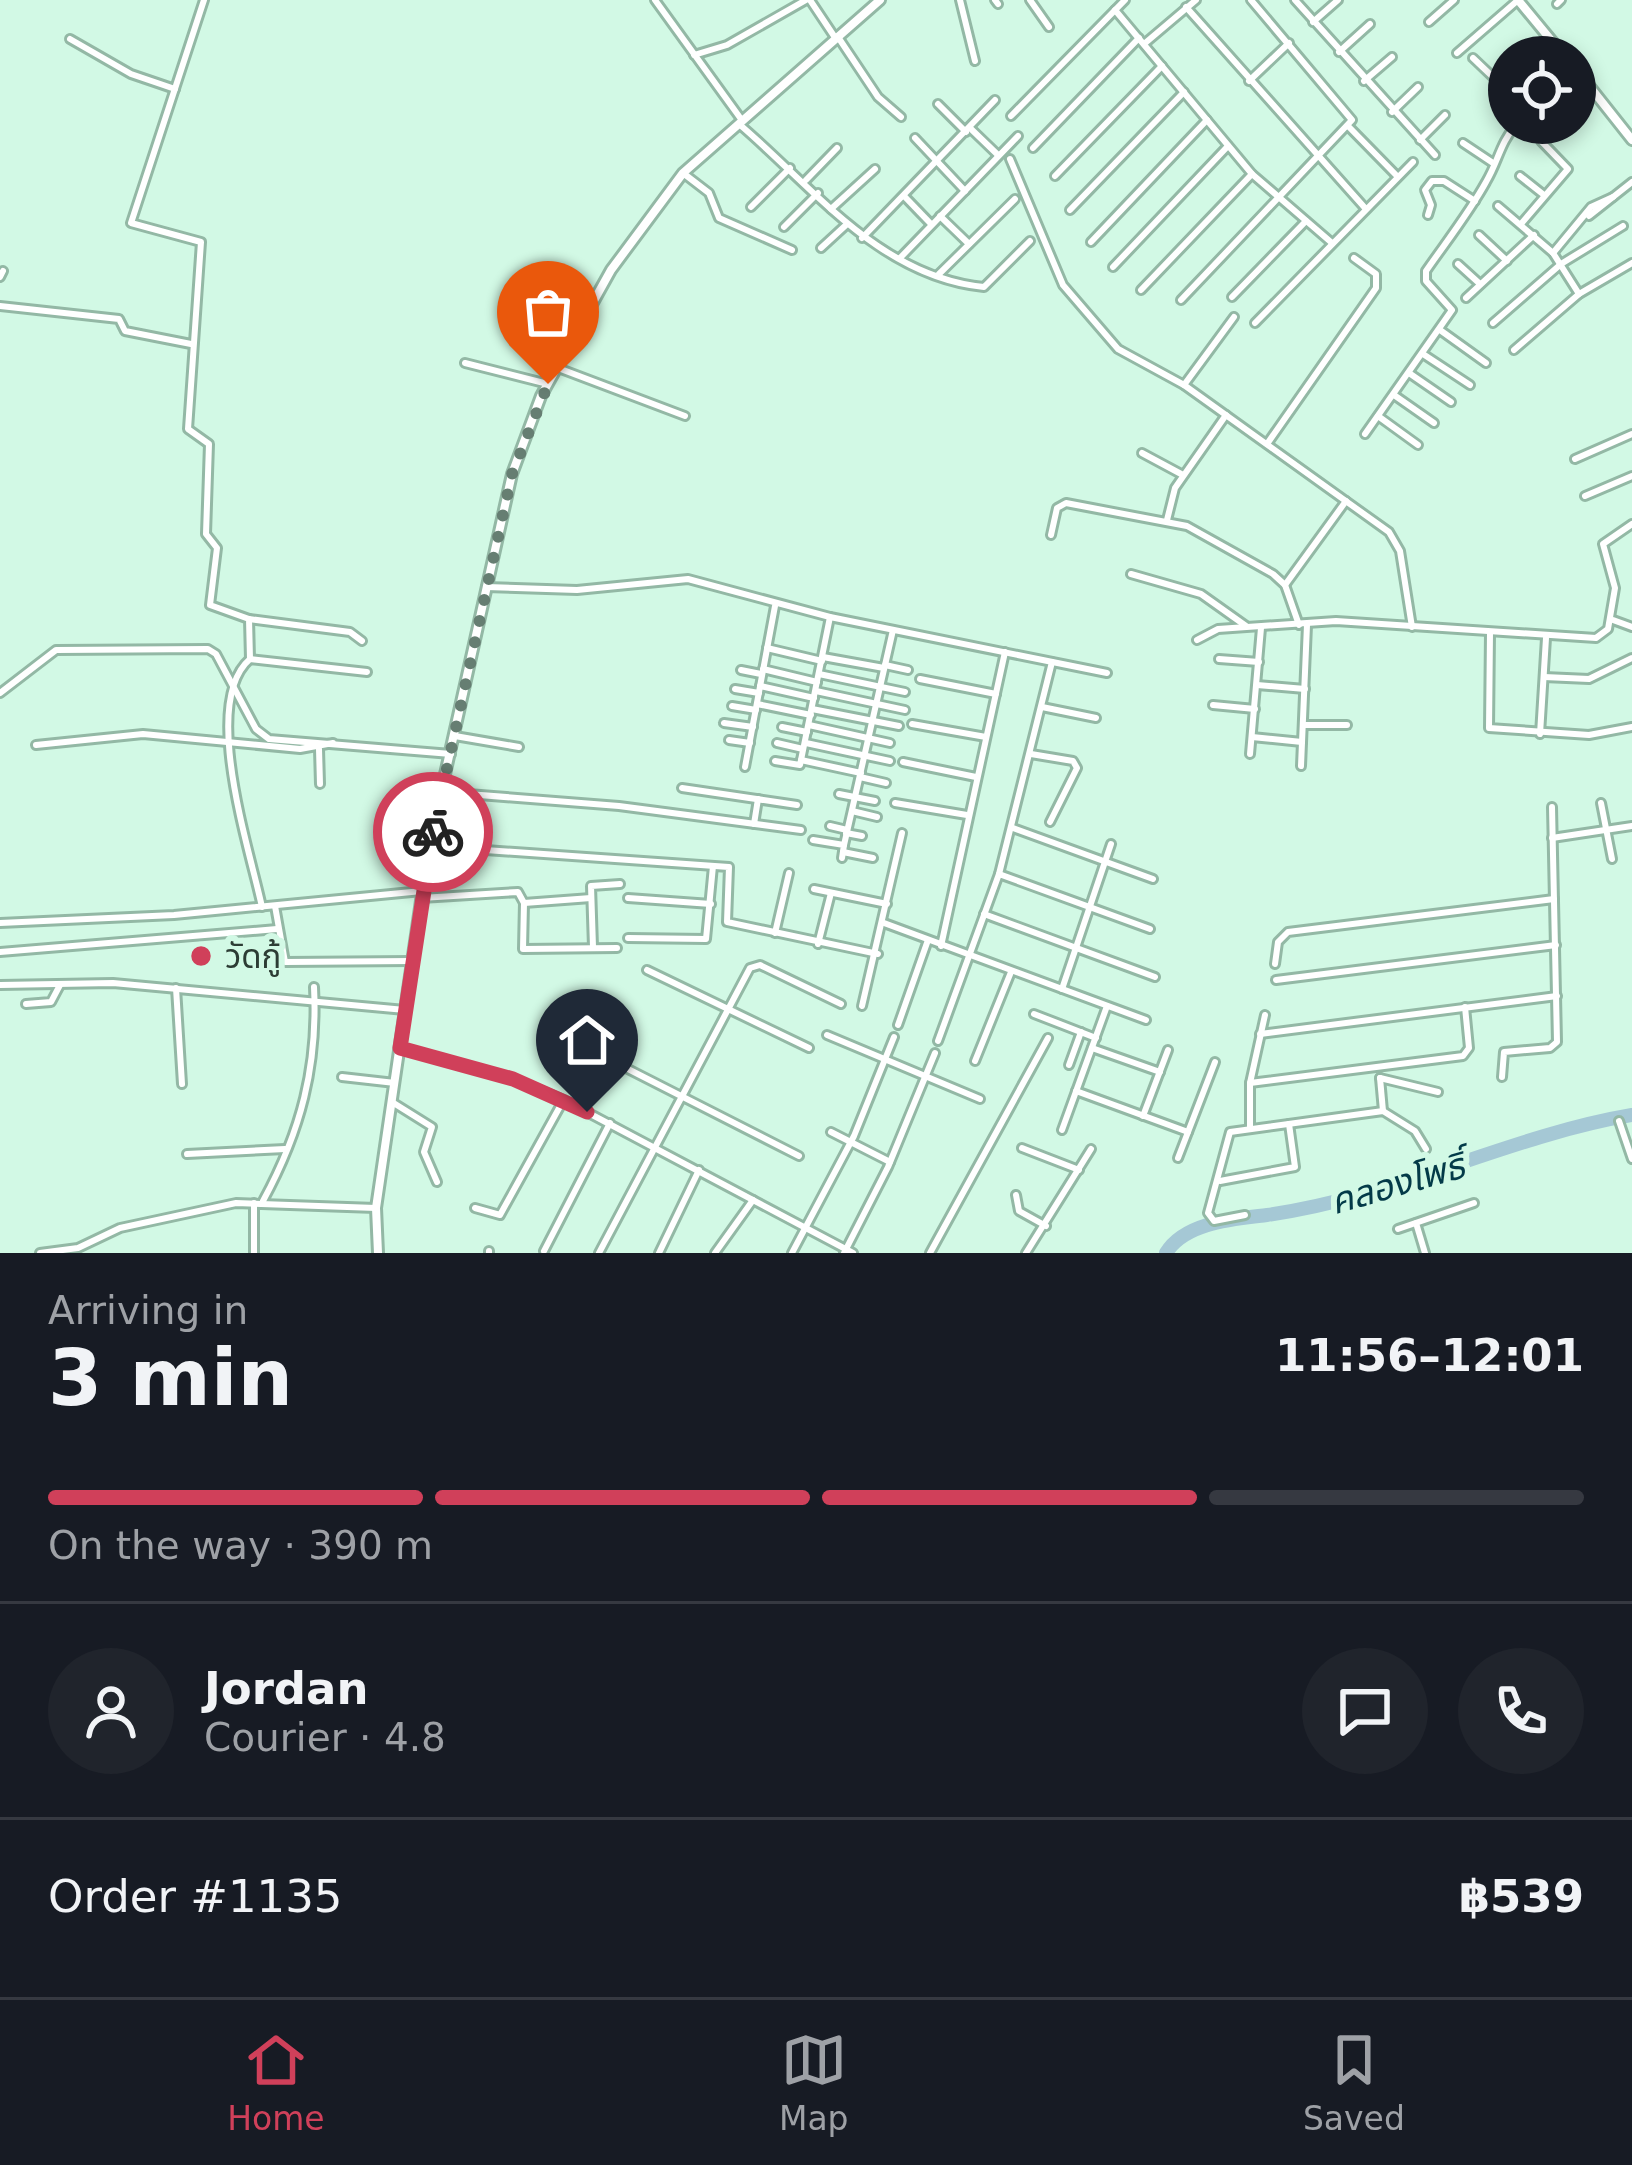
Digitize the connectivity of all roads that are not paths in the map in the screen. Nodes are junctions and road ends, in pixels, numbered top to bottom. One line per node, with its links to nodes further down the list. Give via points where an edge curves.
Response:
1 (204, 0): 36 (street)
2 (655, 0): 27 (street)
3 (808, 0): 20 (street); 27 (street)
4 (880, 0): 20 (street)
5 (960, 0): 30 (street)
6 (1030, 0): 19 (street)
7 (1125, 0): 15 (street)
8 (1196, 0): 14 (street)
9 (1251, 0): 24 (street)
10 (1294, 0): 16 (street)
11 (1338, 0): 16 (street)
12 (1454, 0): 17 (street)
13 (1518, 0): 21 (street); 26 (street)
14 (1186, 8): 23 (street); 33 (street)
15 (1115, 10): 23 (street); 43 (street)
16 (1313, 22): 25 (street)
17 (1430, 22)
18 (1370, 24): 25 (street)
19 (1048, 27)
20 (835, 35): 44 (street); 45 (street)
21 (1547, 36)
22 (70, 39): 36 (street)
23 (1142, 41): 31 (street); 58 (street)
24 (1289, 44): 33 (street); 47 (street, via 1351,113)
25 (1339, 52): 34 (street)
26 (1457, 53)
27 (694, 55): 45 (street)
28 (1393, 57): 34 (street)
29 (1472, 58): 32 (street)
30 (975, 61)
31 (1162, 66): 37 (street); 70 (street)
32 (1488, 72)
33 (1249, 81): 62 (street)
34 (1364, 81): 41 (street)
35 (1418, 87): 41 (street)
36 (175, 88): 125 (street, via 131,223 201,242)
37 (1184, 92): 46 (street); 86 (street)
38 (1596, 95): 52 (street)
39 (995, 100): 48 (street)
40 (938, 104): 48 (street)
41 (1392, 112): 51 (street)
42 (1444, 115): 51 (street)
43 (1011, 116)
44 (902, 117)
45 (739, 120): 66 (street); 68 (street)
46 (1207, 120): 56 (street); 99 (street)
47 (1349, 128): 62 (street); 71 (street)
48 (968, 130): 59 (street); 64 (street)
49 (1018, 136): 59 (street)
50 (915, 138): 64 (street)
51 (1420, 140): 60 (street)
52 (1632, 140)
53 (1463, 143): 65 (street)
54 (1500, 144): 65 (street)
55 (1544, 144): 77 (street, via 1568,166)
56 (1228, 146): 69 (street); 111 (street)
57 (837, 148): 73 (street)
58 (1033, 148)
59 (998, 155): 75 (street)
60 (1436, 155)
61 (1010, 159): 133 (street, via 1070,297 1118,349)
62 (1317, 161): 79 (street); 84 (street)
63 (1413, 162): 71 (street)
64 (937, 163): 75 (street); 78 (street)
65 (1493, 163): 81 (street)
66 (790, 167): 73 (street); 83 (street)
67 (875, 169): 85 (street)
68 (683, 173): 103 (street, via 709,193 719,218); 130 (street, via 611,271)
69 (1252, 175): 79 (street); 114 (street)
70 (1055, 176)
71 (1397, 176): 84 (street)
72 (1520, 176): 77 (street)
73 (805, 182): 76 (street)
74 (1632, 182): 104 (street)
75 (964, 190): 88 (street)
76 (818, 193): 85 (street); 94 (street)
77 (1544, 195): 91 (street)
78 (904, 196): 90 (street); 97 (street)
79 (1279, 198): 89 (street); 118 (street)
80 (1015, 199): 101 (street)
81 (1475, 201): 87 (street, via 1432,181); 123 (street, via 1426,271 1452,304)
82 (1498, 206): 91 (street)
83 (751, 207)
84 (1365, 208): 100 (street)
85 (831, 209): 92 (street)
86 (1070, 210)
87 (1428, 215)
88 (940, 216): 90 (street); 101 (street)
89 (1306, 221): 100 (street); 116 (street)
90 (932, 224): 105 (street)
91 (1521, 224): 95 (street)
92 (846, 225): 97 (street); 102 (street)
93 (1623, 226): 110 (street)
94 (784, 227)
95 (1534, 235): 104 (street); 107 (street)
96 (1479, 236): 107 (street)
97 (862, 238): 105 (street)
98 (1030, 241): 112 (street, via 984,286)
99 (1091, 242)
100 (1332, 243): 121 (street)
101 (969, 244): 112 (street)
102 (821, 248)
103 (792, 250)
104 (1553, 254): 110 (street)
105 (900, 258): 112 (street)
106 (1354, 258): 143 (street, via 1376,274 1376,288)
107 (1507, 261): 113 (street)
108 (1632, 262): 115 (street)
109 (1458, 264): 113 (street)
110 (1561, 264): 115 (street); 122 (street)
111 (1113, 267)
112 (939, 274)
113 (1480, 284): 117 (street)
114 (1142, 290)
115 (1580, 294): 126 (street)
116 (1232, 296)
117 (1466, 298)
118 (1181, 300)
119 (0, 306): 125 (street, via 118,319 125,331)
120 (1234, 317): 133 (street)
121 (1255, 323)
122 (1493, 323)
123 (1440, 330): 127 (street); 129 (street)
124 (514, 339): 130 (street)
125 (191, 344): 159 (street, via 188,429 208,444 206,534 217,548 210,604)
126 (1514, 350)
127 (1424, 354): 131 (street); 134 (street)
128 (465, 363): 132 (street)
129 (1486, 363)
130 (561, 364): 132 (street); 137 (street)
131 (1409, 373): 135 (street); 136 (street)
132 (548, 384): 156 (street, via 512,474)
133 (1184, 385): 138 (street)
134 (1470, 385)
135 (1394, 394): 139 (street); 140 (street)
136 (1451, 402)
137 (685, 416)
138 (1226, 416): 143 (street); 147 (street)
139 (1378, 416): 141 (street); 144 (street)
140 (1434, 424)
141 (1365, 434)
142 (1632, 434): 146 (street)
143 (1267, 444): 150 (street)
144 (1418, 446)
145 (1142, 453): 147 (street)
146 (1576, 459)
147 (1184, 475): 151 (street)
148 (1632, 476): 149 (street)
149 (1586, 496)
150 (1346, 502): 155 (street); 162 (street, via 1396,540)
151 (1167, 520): 153 (street, via 1066,503 1057,508); 155 (street, via 1243,555)
152 (1632, 524): 160 (street, via 1603,544 1616,588)
153 (1051, 536)
154 (1131, 574): 164 (street, via 1201,594)
155 (1285, 585): 161 (street)
156 (486, 587): 157 (street, via 577,590 688,579); 216 (street)
157 (775, 604): 158 (street); 171 (street)
158 (830, 617): 166 (street); 175 (street)
159 (249, 619): 169 (street); 174 (street)
160 (1612, 620): 163 (street); 168 (street, via 1596,638)
161 (1303, 624): 162 (street); 165 (street); 190 (street)
162 (1412, 627): 167 (street)
163 (1632, 627)
164 (1248, 628): 165 (street); 170 (street, via 1208,631)
165 (1261, 628): 178 (street)
166 (893, 630): 172 (street); 179 (street)
167 (1490, 633): 168 (street); 215 (street, via 1489,728)
168 (1546, 638): 185 (street)
169 (362, 640)
170 (1196, 640)
171 (767, 648): 175 (street); 183 (street)
172 (1006, 652): 177 (street); 196 (street)
173 (1632, 658): 185 (street, via 1589,679)
174 (250, 659): 182 (street); 191 (street)
175 (822, 659): 179 (street); 188 (street)
176 (1219, 659): 178 (street)
177 (1052, 662): 184 (street); 201 (street)
178 (1259, 662): 187 (street)
179 (884, 666): 181 (street); 189 (street)
180 (741, 670): 183 (street)
181 (908, 670)
182 (368, 672)
183 (763, 672): 188 (street); 193 (street)
184 (1107, 673)
185 (1544, 676): 215 (street)
186 (920, 679): 196 (street)
187 (1257, 685): 190 (street); 202 (street)
188 (817, 686): 189 (street); 193 (street); 197 (street); 205 (street)
189 (880, 687): 194 (street); 197 (street)
190 (1305, 688): 209 (street)
191 (232, 689): 195 (street, via 208,650 83,647 46,652); 221 (street, via 269,739); 226 (street)
192 (735, 689): 193 (street)
193 (759, 689): 200 (street)
194 (905, 692)
195 (0, 693)
196 (996, 694): 217 (street)
197 (877, 704): 203 (street); 206 (street)
198 (1214, 705): 202 (street)
199 (732, 706): 200 (street)
200 (756, 707): 205 (street); 212 (street)
201 (1042, 707): 204 (street); 232 (street)
202 (1255, 709): 218 (street)
203 (905, 710)
204 (1096, 718)
205 (810, 720): 206 (street); 213 (street); 219 (street); 228 (street)
206 (873, 721): 211 (street); 219 (street)
207 (724, 723): 212 (street)
208 (912, 724): 217 (street)
209 (1303, 724): 210 (street); 222 (street)
210 (1347, 725)
211 (899, 726)
212 (752, 727): 223 (street)
213 (782, 727)
214 (1632, 727): 215 (street)
215 (1540, 734)
216 (455, 736): 229 (street); 231 (street)
217 (987, 737): 242 (street)
218 (1252, 737): 222 (street); 233 (street)
219 (869, 739): 225 (street); 234 (street)
220 (729, 740): 223 (street)
221 (336, 742): 230 (street); 231 (street)
222 (1302, 742): 239 (street)
223 (750, 743): 240 (street)
224 (777, 743): 228 (street)
225 (890, 743)
226 (228, 744): 227 (street, via 143,734); 230 (street); 291 (street)
227 (36, 746)
228 (804, 746): 234 (street); 235 (street)
229 (519, 747)
230 (319, 749): 244 (street)
231 (451, 754): 246 (street)
232 (1031, 754): 258 (street, via 1073,760 1078,768); 262 (street)
233 (1250, 754)
234 (865, 756): 237 (street); 241 (street)
235 (801, 760): 236 (street); 241 (street)
236 (776, 761)
237 (890, 761)
238 (903, 762): 242 (street)
239 (1301, 766)
240 (745, 767)
241 (861, 775): 243 (street); 248 (street)
242 (976, 777): 256 (street)
243 (886, 783)
244 (320, 784)
245 (682, 788): 249 (street)
246 (442, 792): 259 (street); 271 (street)
247 (838, 794): 248 (street)
248 (855, 798): 250 (street); 255 (street)
249 (758, 800): 253 (street); 259 (street)
250 (874, 801)
251 (896, 803): 256 (street)
252 (1601, 803): 264 (street)
253 (797, 805)
254 (1552, 807): 268 (street)
255 (851, 811): 257 (street); 265 (street)
256 (967, 815): 303 (street)
257 (878, 817)
258 (1050, 822)
259 (754, 824): 263 (street)
260 (830, 826): 265 (street)
261 (1632, 826): 264 (street)
262 (1012, 828): 275 (street); 278 (street)
263 (801, 830)
264 (1606, 831): 268 (street); 274 (street)
265 (847, 832): 267 (street); 272 (street)
266 (902, 832): 289 (street)
267 (862, 836)
268 (1552, 838): 286 (street)
269 (813, 840): 272 (street)
270 (1112, 844): 275 (street)
271 (429, 846): 276 (street); 283 (street)
272 (843, 851): 273 (street)
273 (873, 858)
274 (1612, 859)
275 (1105, 862): 279 (street); 292 (street)
276 (713, 866): 288 (street); 298 (street, via 731,872 727,922)
277 (789, 873): 298 (street)
278 (999, 874): 292 (street); 293 (street)
279 (1153, 879)
280 (620, 884): 284 (street, via 595,884)
281 (814, 889): 282 (street)
282 (831, 893): 289 (street); 301 (street)
283 (422, 894): 287 (street, via 518,892); 290 (street); 310 (street)
284 (591, 898): 287 (street); 304 (street)
285 (628, 898): 288 (street)
286 (1554, 899): 302 (street); 311 (street, via 1288,932)
287 (524, 903): 304 (street, via 523,949)
288 (712, 904): 299 (street, via 706,939)
289 (888, 905): 295 (street)
290 (275, 906): 291 (street); 296 (street)
291 (262, 907): 294 (street)
292 (1090, 907): 297 (street); 306 (street)
293 (984, 914): 306 (street); 309 (street)
294 (0, 923)
295 (884, 923): 300 (street); 308 (street)
296 (278, 929): 307 (street); 310 (street, via 285,962)
297 (1150, 929)
298 (776, 933): 301 (street)
299 (628, 938)
300 (928, 940): 303 (street); 333 (street)
301 (818, 944): 308 (street)
302 (1556, 945): 315 (street); 321 (street)
303 (941, 946): 309 (street)
304 (592, 947): 305 (street)
305 (617, 948)
306 (1076, 948): 314 (street); 320 (street)
307 (0, 952)
308 (878, 954): 325 (street)
309 (968, 956): 313 (street); 341 (street)
310 (412, 961): 329 (street)
311 (1275, 964)
312 (647, 970): 328 (street)
313 (1012, 972): 320 (street); 348 (street)
314 (1155, 976)
315 (1276, 980)
316 (61, 984): 317 (street); 319 (street); 323 (street, via 51,1002)
317 (0, 985)
318 (314, 987): 322 (street)
319 (176, 988): 322 (street); 359 (street)
320 (1062, 989): 326 (street)
321 (1557, 996): 327 (street); 355 (street, via 1556,1046 1504,1052)
322 (315, 1003): 329 (street); 379 (street, via 308,1090)
323 (26, 1004)
324 (841, 1004): 328 (street, via 754,965)
325 (862, 1006)
326 (1108, 1006): 332 (street); 340 (street)
327 (1465, 1007): 335 (street); 351 (street, via 1468,1053)
328 (729, 1009): 343 (street); 362 (street)
329 (405, 1010): 342 (street)
330 (1034, 1014): 334 (street)
331 (1265, 1016): 335 (street)
332 (1146, 1020)
333 (898, 1025)
334 (1081, 1032): 340 (street); 350 (street)
335 (1260, 1034): 358 (street)
336 (826, 1035): 347 (street)
337 (565, 1036): 362 (street)
338 (894, 1037): 347 (street)
339 (1048, 1038): 411 (street)
340 (1096, 1038): 344 (street)
341 (938, 1040)
342 (400, 1048): 357 (street); 364 (street)
343 (809, 1048)
344 (1092, 1048): 352 (street); 360 (street)
345 (1168, 1050): 352 (street)
346 (935, 1053): 353 (street)
347 (886, 1057): 353 (street); 375 (street)
348 (975, 1061)
349 (1215, 1062): 374 (street)
350 (1069, 1065)
351 (1379, 1066): 356 (street); 358 (street)
352 (1160, 1072): 367 (street)
353 (926, 1075): 363 (street); 386 (street)
354 (341, 1077): 357 (street)
355 (1502, 1077)
356 (1380, 1078): 361 (street); 366 (street)
357 (394, 1083): 365 (street)
358 (1250, 1083): 371 (street)
359 (182, 1084)
360 (1076, 1091): 367 (street); 372 (street)
361 (1438, 1092)
362 (682, 1098): 376 (street); 383 (street)
363 (980, 1099)
364 (564, 1100): 369 (street); 396 (street, via 500,1215)
365 (392, 1102): 390 (street, via 432,1127 424,1152); 395 (street)
366 (1383, 1111): 370 (street); 381 (street, via 1415,1131)
367 (1143, 1116): 374 (street)
368 (1619, 1121): 377 (street)
369 (610, 1123): 376 (street); 402 (street)
370 (1289, 1124): 371 (street); 389 (street, via 1294,1167)
371 (1250, 1129): 389 (street, via 1227,1135)
372 (1062, 1130)
373 (831, 1132): 375 (street)
374 (1188, 1132): 384 (street)
375 (851, 1142): 386 (street); 400 (street)
376 (656, 1146): 387 (street); 407 (street)
377 (1630, 1147): 385 (street)
378 (1022, 1148): 388 (street)
379 (286, 1149): 382 (street); 393 (street)
380 (1091, 1149): 388 (street)
381 (1426, 1149)
382 (187, 1154)
383 (799, 1156)
384 (1178, 1158)
385 (1632, 1159)
386 (890, 1162): 403 (street)
387 (699, 1170): 392 (street); 408 (street)
388 (1079, 1170): 399 (street)
389 (1220, 1181): 397 (street, via 1210,1218)
390 (437, 1182)
391 (1016, 1195): 399 (street, via 1019,1211)
392 (753, 1200): 400 (street); 409 (street)
393 (259, 1202): 395 (street); 404 (street, via 115,1229 78,1248); 405 (street)
394 (1474, 1203): 398 (street)
395 (376, 1208): 406 (street)
396 (475, 1208)
397 (1245, 1215)
398 (1416, 1223): 401 (street); 413 (street)
399 (1046, 1226): 412 (street)
400 (804, 1227): 403 (street); 410 (street)
401 (1398, 1229)
402 (544, 1251)
403 (848, 1252)
404 (40, 1253)
405 (254, 1253)
406 (378, 1253)
407 (599, 1253)
408 (659, 1253)
409 (715, 1253)
410 (792, 1253)
411 (930, 1253)
412 (1026, 1253)
413 (1425, 1253)

